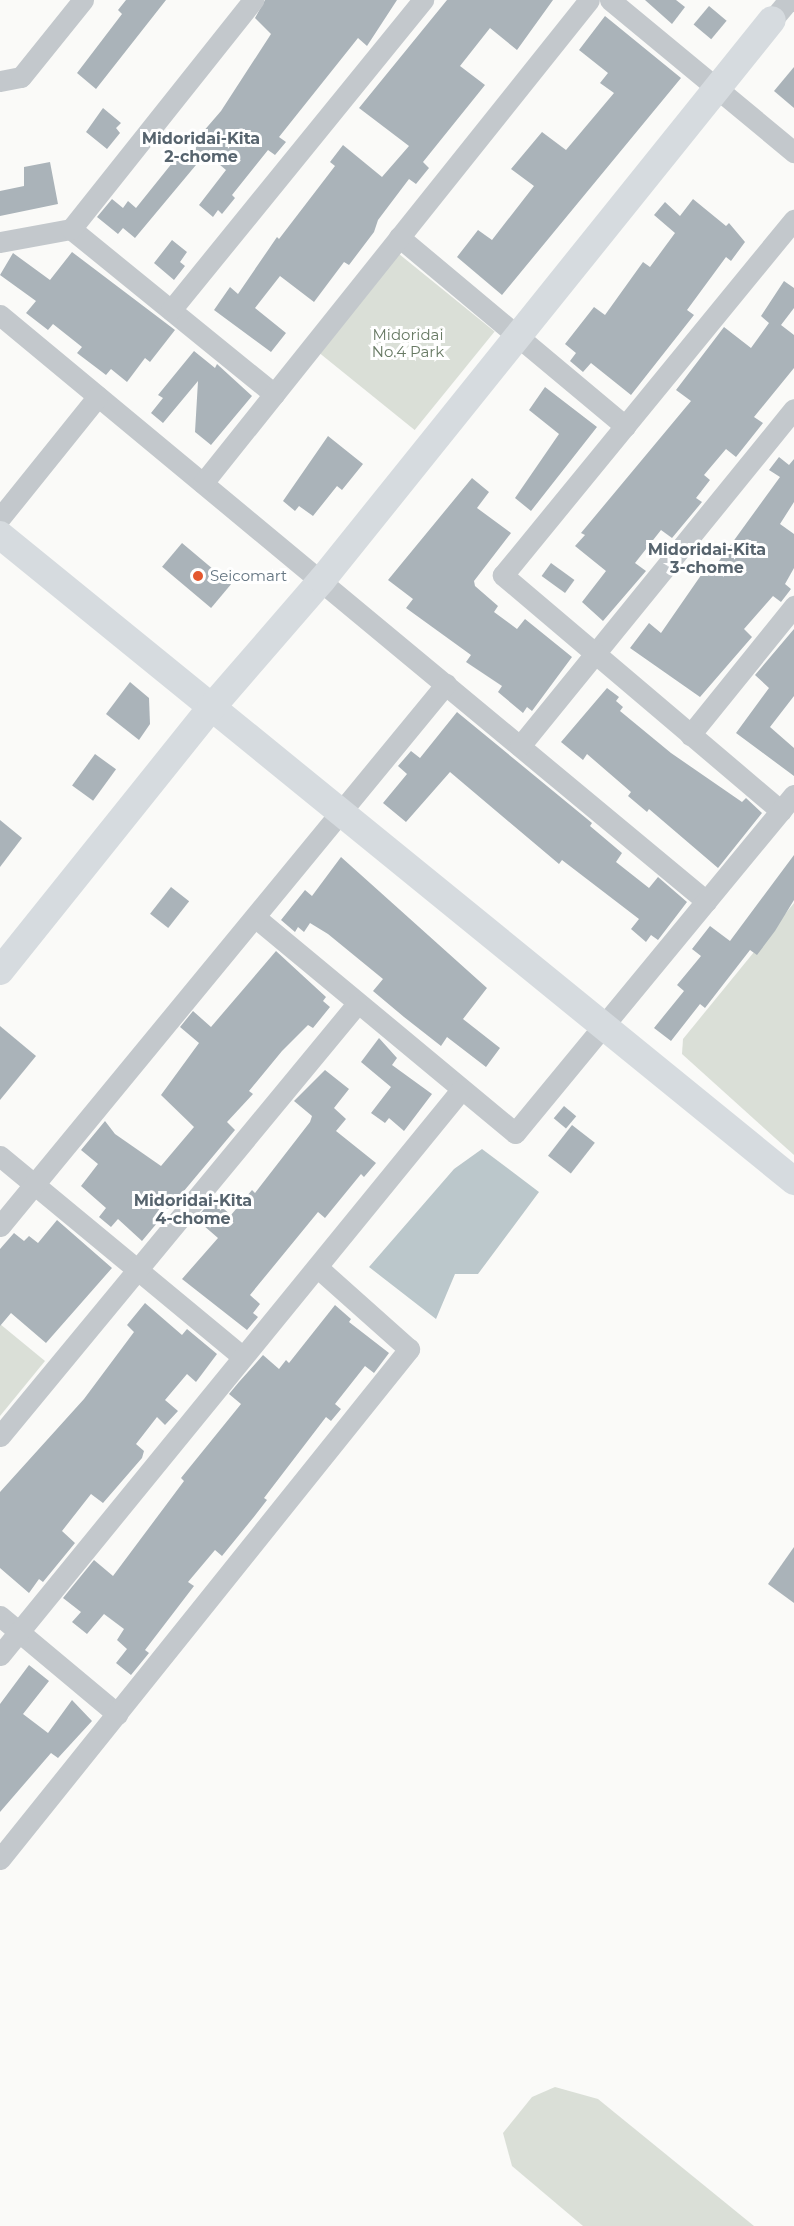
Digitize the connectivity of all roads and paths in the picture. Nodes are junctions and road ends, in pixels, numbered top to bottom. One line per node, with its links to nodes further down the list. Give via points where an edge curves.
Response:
1 (83, 0): 7 (street, via 21,77)
2 (253, 0): 11 (street)
3 (423, 0): 14 (street)
4 (589, 0): 12 (street)
5 (610, 0): 8 (street)
6 (780, 10): 8 (street)
7 (0, 81)
8 (718, 88): 9 (street); 16 (street)
9 (794, 152)
10 (794, 220): 20 (street)
11 (71, 229): 13 (street); 14 (street)
12 (399, 237): 16 (street); 17 (street)
13 (0, 242)
14 (171, 310): 17 (street)
15 (0, 315): 18 (street)
16 (517, 337): 20 (street); 24 (street)
17 (274, 394): 21 (street)
18 (98, 396): 21 (street); 22 (street)
19 (794, 409): 26 (street)
20 (625, 426): 26 (street, via 503,575)
21 (203, 483): 24 (street)
22 (0, 518)
23 (0, 535): 28 (street)
24 (322, 580): 27 (street); 28 (street)
25 (794, 606): 29 (street)
26 (595, 654): 29 (street); 30 (street)
27 (446, 684): 30 (street); 32 (street)
28 (211, 708): 32 (street); 35 (street)
29 (690, 735): 31 (street)
30 (520, 746): 33 (street)
31 (787, 803): 33 (street)
32 (340, 814): 34 (street); 37 (street)
33 (706, 901): 37 (street)
34 (255, 917): 36 (street); 41 (street)
35 (0, 971)
36 (356, 1005): 38 (street); 44 (street)
37 (604, 1024): 38 (street, via 516,1133); 40 (street)
38 (461, 1090): 43 (street)
39 (0, 1156): 41 (street)
40 (794, 1181)
41 (35, 1184): 42 (street); 44 (street)
42 (0, 1226)
43 (317, 1267): 45 (street); 50 (street, via 410,1349)
44 (138, 1269): 45 (street); 46 (street)
45 (243, 1357): 48 (street)
46 (0, 1436)
47 (0, 1616): 48 (street)
48 (19, 1632): 49 (street); 50 (street)
49 (0, 1655)
50 (117, 1714): 51 (street)
51 (0, 1859)

